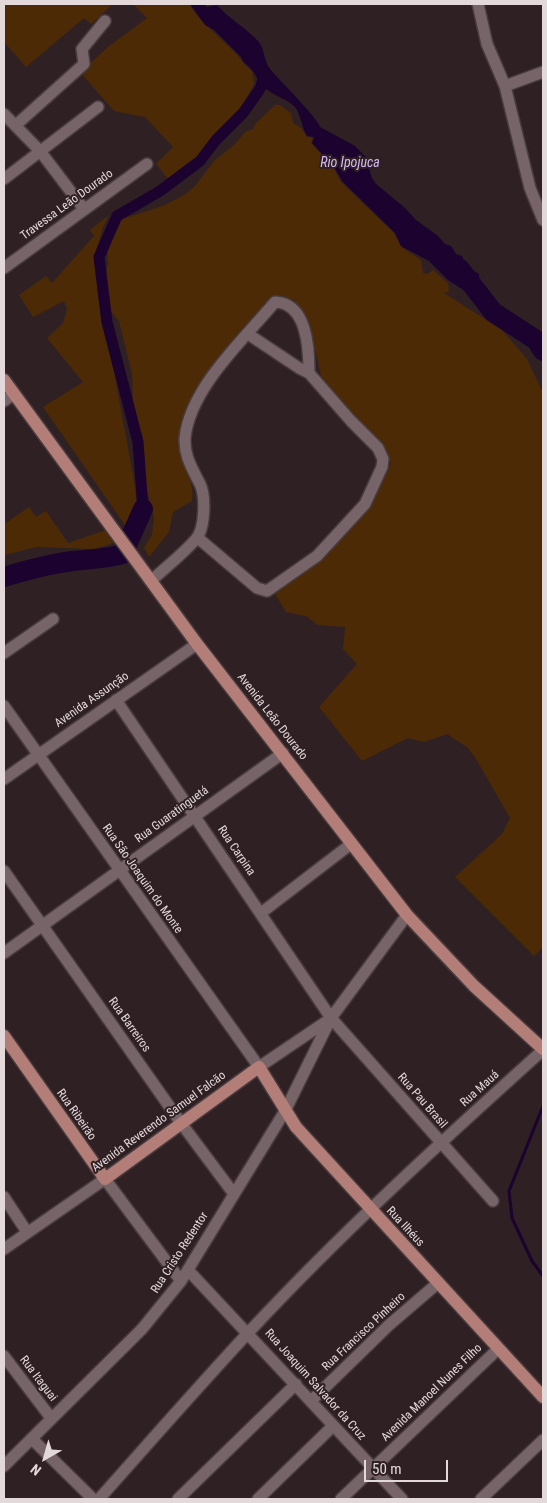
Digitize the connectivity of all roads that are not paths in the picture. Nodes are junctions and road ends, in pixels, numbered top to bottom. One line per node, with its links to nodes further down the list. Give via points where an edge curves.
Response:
1 (478, 4): 4 (street, via 487,44)
2 (105, 21): 7 (street, via 82,49 84,64)
3 (543, 72): 4 (street)
4 (505, 86): 11 (street)
5 (98, 107): 8 (street)
6 (4, 114): 7 (street)
7 (16, 125): 8 (street)
8 (40, 151): 10 (street); 12 (street)
9 (147, 164): 12 (street, Travessa Leão Dourado)
10 (4, 179)
11 (539, 200): 13 (street)
12 (84, 209): 14 (street, Travessa Leão Dourado)
13 (543, 220)
14 (4, 268)
15 (248, 334): 16 (street); 16 (street, via 275,302 286,302 293,307 306,337); 19 (street, via 208,381 194,406 185,437 186,458 205,493)
16 (310, 373): 19 (street, via 378,448 383,459 365,504 317,556 267,591 257,588)
17 (4, 380): 18 (main road, Avenida Leão Dourado)
18 (9, 397): 20 (main road, Avenida Leão Dourado, via 111,525)
19 (198, 538): 20 (street)
20 (151, 581): 22 (main road, Avenida Leão Dourado)
21 (53, 619): 23 (street)
22 (197, 644): 24 (street, Avenida Assunção); 26 (main road, Avenida Leão Dourado)
23 (4, 653)
24 (116, 700): 27 (street, Avenida Assunção); 29 (street, Rua Carpina)
25 (4, 706): 27 (street, Rua São Joaquim do Monte)
26 (283, 753): 29 (street, Rua Guaratinguetá); 30 (main road, Avenida Leão Dourado)
27 (38, 754): 28 (street, Avenida Assunção); 32 (street, Rua São Joaquim do Monte)
28 (4, 779)
29 (195, 815): 32 (street, Rua Guaratinguetá); 33 (street, Rua Carpina)
30 (351, 844): 33 (street); 34 (main road, Avenida Leão Dourado)
31 (4, 871): 35 (street, Rua Barreiros)
32 (119, 871): 35 (street, Rua Guaratinguetá); 40 (street, Rua São Joaquim do Monte)
33 (260, 913): 37 (street, Rua Carpina)
34 (407, 915): 37 (street); 39 (main road, Avenida Leão Dourado, via 474,986)
35 (42, 925): 36 (street, Rua Guaratinguetá); 42 (street, Rua Barreiros)
36 (4, 953)
37 (331, 1018): 40 (street, Avenida Reverendo Samuel Falcão); 41 (street, Rua Cristo Redentor); 43 (street, Rua Pau Brasil)
38 (4, 1036): 44 (main road, Rua Ribeirão)
39 (543, 1050): 43 (street, Rua Mauá)
40 (259, 1067): 41 (main road, Rua Ilhéus); 42 (main road, Avenida Reverendo Samuel Falcão)
41 (285, 1111): 45 (street, Rua Cristo Redentor); 48 (main road, Rua Ilhéus)
42 (181, 1123): 44 (main road, Avenida Reverendo Samuel Falcão); 45 (street, Rua Barreiros)
43 (440, 1142): 47 (street, Rua Pau Brasil); 48 (street, Rua Mauá)
44 (105, 1179): 49 (street, Avenida Reverendo Samuel Falcão); 52 (street, Rua Ribeirão)
45 (234, 1194): 51 (street, Rua Cristo Redentor)
46 (4, 1198): 49 (street)
47 (493, 1201)
48 (370, 1209): 53 (main road, Rua Ilhéus); 54 (street, Rua Joaquim Salvador da Cruz)
49 (27, 1232): 50 (street, Avenida Reverendo Samuel Falcão)
50 (4, 1249)
51 (188, 1270): 52 (street, Rua Cristo Redentor); 54 (street, Rua Joaquim Salvador da Cruz)
52 (181, 1281): 60 (street, Rua Cristo Redentor, via 142,1329)
53 (438, 1283): 55 (main road, Rua Ilhéus); 59 (street, Rua Francisco Pinheiro)
54 (248, 1332): 57 (street, Rua Joaquim Salvador da Cruz); 67 (street, Rua Joaquim Salvador da Cruz)
55 (498, 1349): 58 (main road, Rua Ilhéus); 65 (street, Avenida Manoel Nunes Filho)
56 (4, 1356): 60 (street, Rua Itaguai)
57 (296, 1384): 59 (street, Rua Joaquim Salvador da Cruz); 68 (street)
58 (543, 1397)
59 (311, 1401): 61 (street, Rua Joaquim Salvador da Cruz)
60 (51, 1418): 62 (street, Rua Cristo Redentor)
61 (333, 1426): 65 (street, Rua Joaquim Salvador da Cruz); 69 (street)
62 (32, 1439): 64 (street, Rua Cristo Redentor); 66 (street)
63 (543, 1440): 72 (street)
64 (4, 1466)
65 (373, 1469): 70 (street, Avenida Manoel Nunes Filho); 71 (street, Rua Joaquim Salvador da Cruz)
66 (93, 1499)
67 (99, 1499)
68 (178, 1499)
69 (258, 1499)
70 (341, 1499)
71 (402, 1499)
72 (481, 1499)

